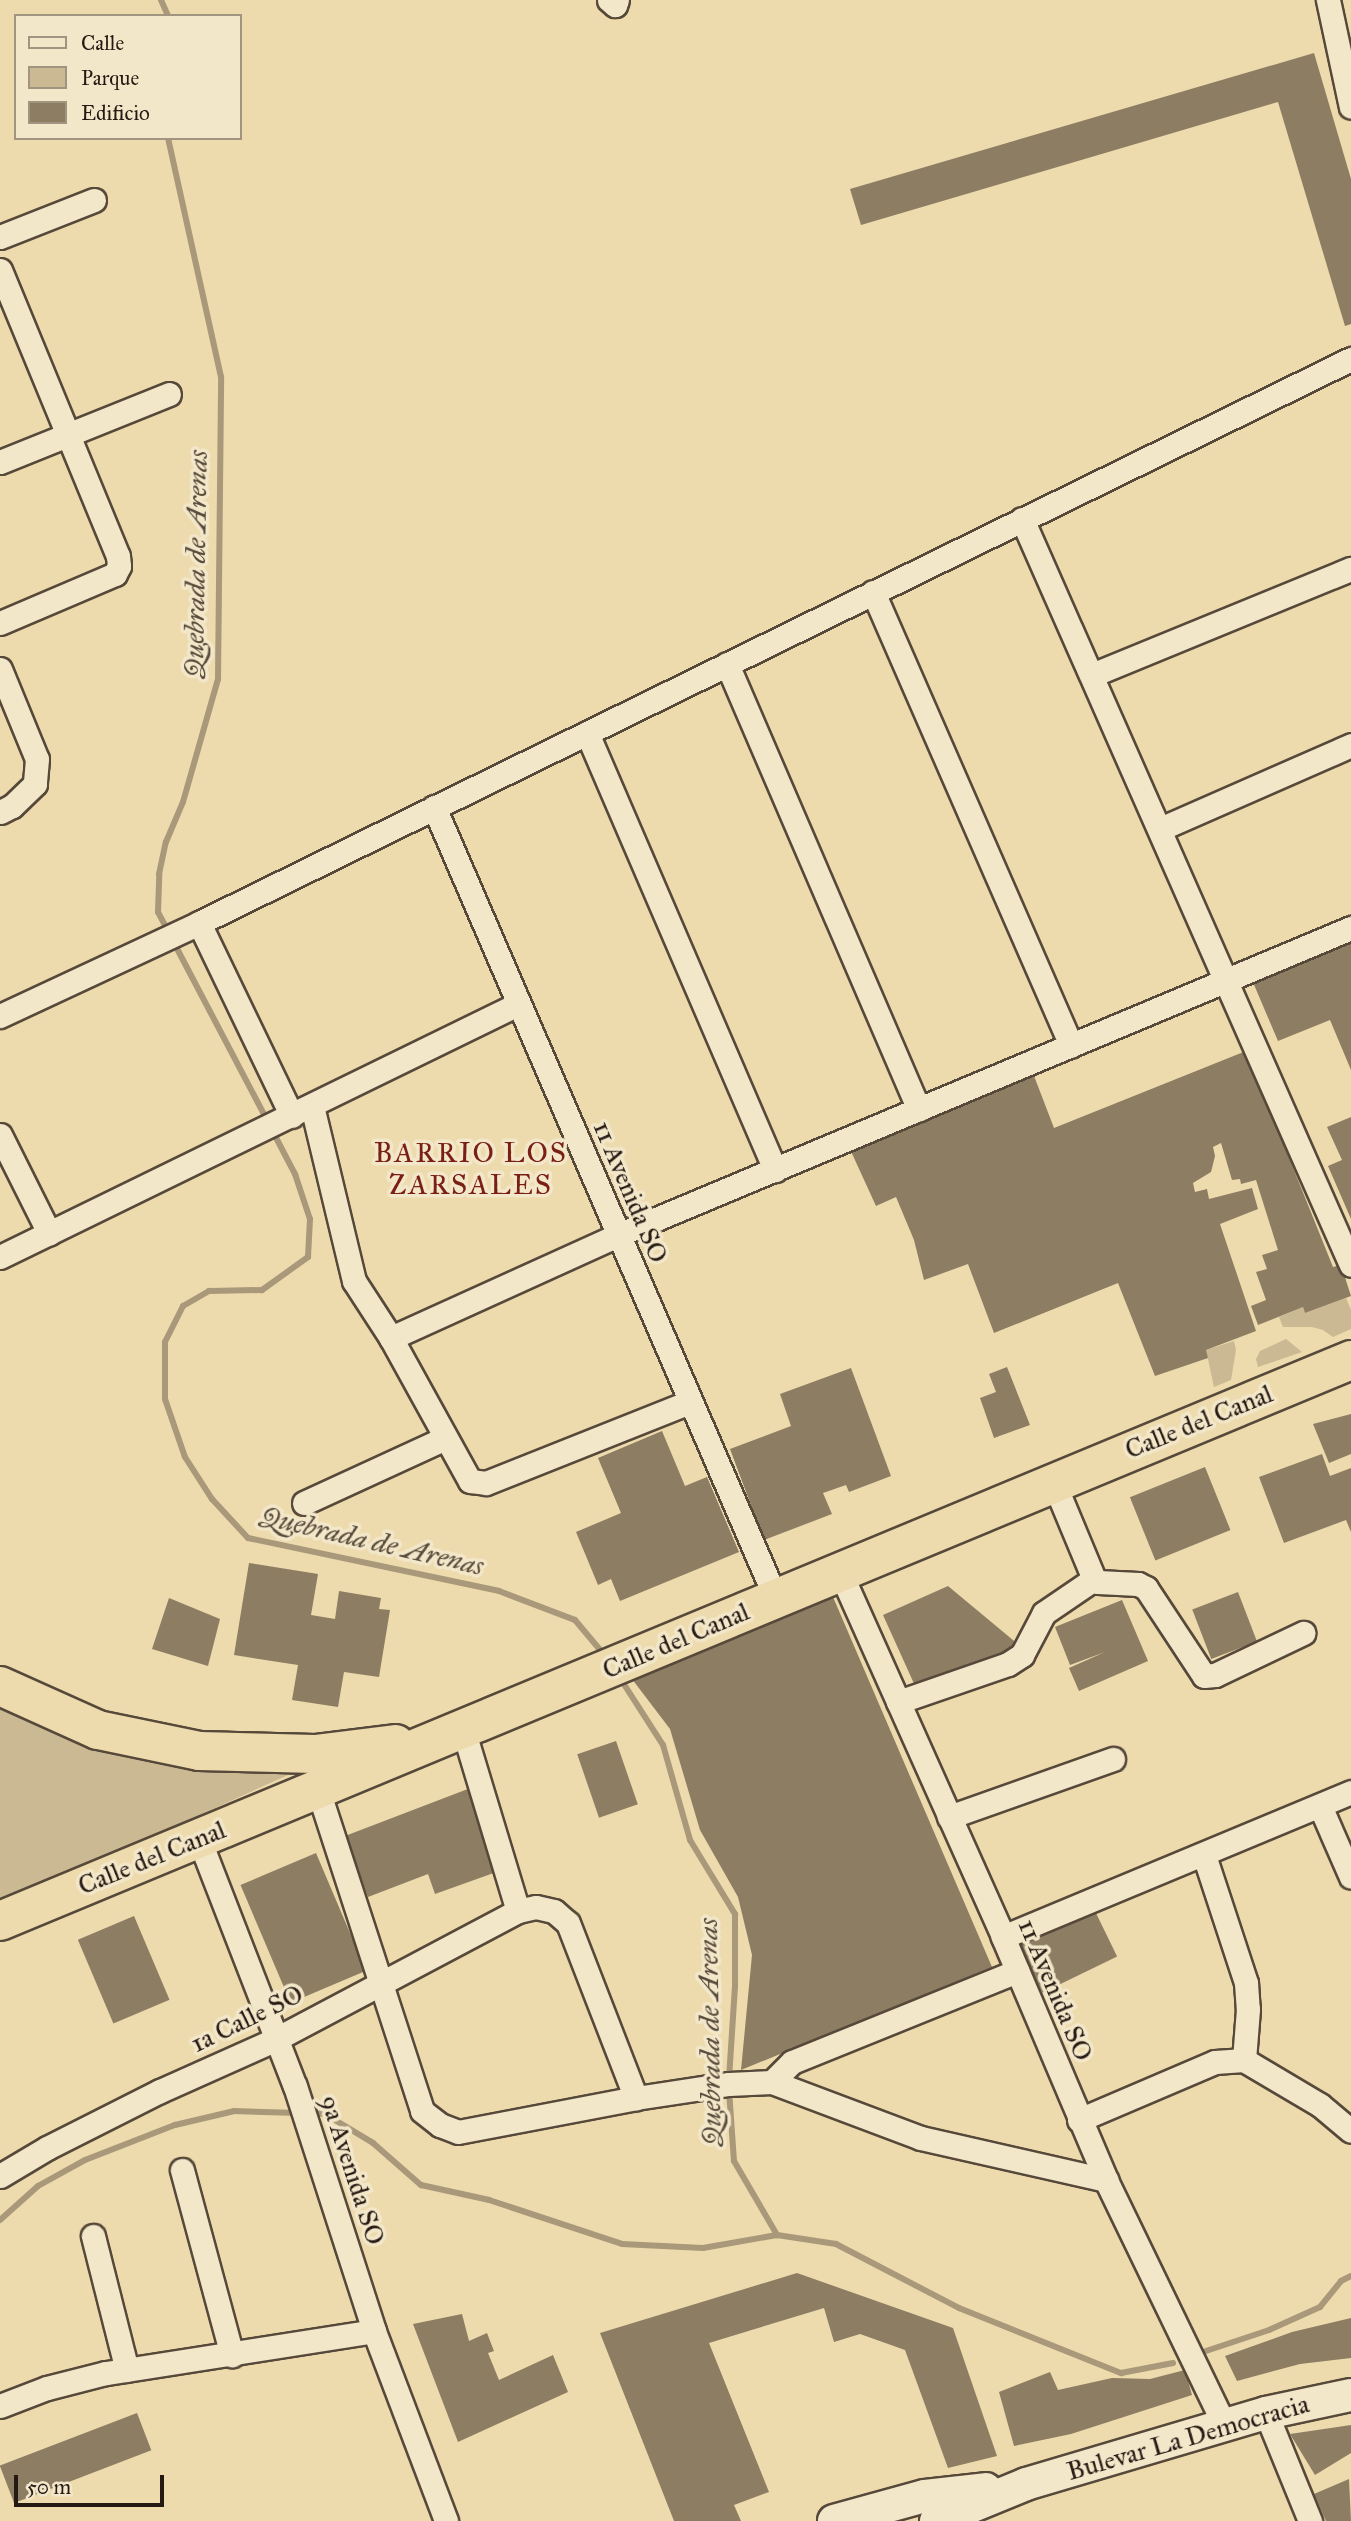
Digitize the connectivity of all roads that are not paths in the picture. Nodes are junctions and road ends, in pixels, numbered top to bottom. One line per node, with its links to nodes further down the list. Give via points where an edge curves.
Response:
1 (608, 0): 2 (street, via 615,5)
2 (617, 0)
3 (1328, 0): 4 (street)
4 (1351, 107)
5 (94, 200): 6 (street)
6 (0, 237)
7 (0, 270): 10 (street)
8 (1351, 359): 12 (street)
9 (169, 394): 10 (street)
10 (68, 435): 11 (street); 15 (street, via 119,566 115,574)
11 (0, 463)
12 (1022, 519): 14 (street); 18 (street)
13 (1351, 569): 18 (street)
14 (873, 592): 16 (street); 29 (street)
15 (0, 623)
16 (727, 664): 19 (street); 30 (street)
17 (0, 669): 22 (street, via 37,759 35,784)
18 (1092, 675): 23 (street)
19 (587, 733): 21 (street); 33 (street)
20 (1351, 745): 23 (street)
21 (433, 807): 24 (street); 27 (street, 11 Avenida SO)
22 (0, 812)
23 (1160, 829): 26 (street)
24 (193, 926): 28 (street); 31 (street)
25 (1351, 928): 26 (street)
26 (1226, 981): 29 (street); 37 (street)
27 (519, 1004): 31 (street); 35 (street, 11 Avenida SO)
28 (0, 1016)
29 (1071, 1046): 30 (street)
30 (919, 1109): 33 (street)
31 (293, 1115): 34 (street); 38 (street, via 354,1281)
32 (0, 1135): 34 (street)
33 (775, 1170): 35 (street)
34 (49, 1233): 36 (street)
35 (618, 1235): 38 (street); 40 (street, 11 Avenida SO)
36 (0, 1257)
37 (1351, 1265)
38 (391, 1338): 41 (street)
39 (1351, 1360): 42 (highway, Calle del Canal)
40 (690, 1402): 41 (street, via 486,1483 470,1481); 46 (street, 11 Avenida SO)
41 (445, 1438): 43 (street)
42 (1054, 1483): 44 (highway, Calle del Canal); 45 (street)
43 (304, 1503)
44 (841, 1574): 46 (highway, Calle del Canal); 49 (street, 11 Avenida SO)
45 (1094, 1578): 47 (street, via 1146,1588 1204,1676); 49 (street, via 1045,1613 1022,1655 1008,1664)
46 (776, 1599): 50 (highway, Calle del Canal)
47 (1303, 1633)
48 (0, 1686): 50 (highway, via 98,1730 199,1751 315,1754)
49 (898, 1702): 55 (street, 11 Avenida SO)
50 (453, 1734): 52 (highway, Calle del Canal); 59 (street)
51 (1113, 1759): 55 (street)
52 (318, 1790): 56 (highway, Calle del Canal); 63 (street)
53 (1351, 1793): 54 (street)
54 (1320, 1805): 57 (street); 58 (street)
55 (949, 1817): 61 (street, 11 Avenida SO)
56 (199, 1839): 60 (highway, Calle del Canal); 64 (street, 9a Avenida SO)
57 (1204, 1855): 61 (street); 65 (street, via 1246,1983)
58 (1351, 1877)
59 (518, 1911): 63 (street, 1a Calle SO); 67 (street, via 545,1908 568,1923)
60 (0, 1921)
61 (1003, 1937): 62 (street, 11 Avenida SO)
62 (1017, 1971): 66 (street, via 792,2062); 68 (street, 11 Avenida SO)
63 (379, 1984): 64 (street, 1a Calle SO); 67 (street, via 422,2111 440,2125 458,2132)
64 (276, 2039): 71 (street, 1a Calle SO, via 160,2091); 74 (street, 9a Avenida SO, via 314,2141)
65 (1244, 2060): 68 (street, via 1214,2062); 69 (street, via 1320,2105)
66 (772, 2082): 67 (street); 72 (street, via 921,2138)
67 (636, 2098)
68 (1079, 2120): 72 (street, 11 Avenida SO)
69 (1351, 2131)
70 (182, 2170): 75 (street)
71 (0, 2176)
72 (1106, 2180): 80 (street, 11 Avenida SO)
73 (93, 2236): 76 (street)
74 (373, 2331): 75 (street); 82 (street, 9a Avenida SO)
75 (232, 2355): 76 (street)
76 (127, 2370): 78 (street, via 47,2388)
77 (1351, 2395): 79 (main road, Bulevar La Democracia)
78 (0, 2406)
79 (1266, 2413): 80 (main road, Bulevar La Democracia); 85 (street)
80 (1225, 2426): 81 (main road, Bulevar La Democracia)
81 (1026, 2484): 83 (main road, Bulevar La Democracia, via 925,2496); 84 (main road, Bulevar La Democracia)
82 (446, 2521)
83 (834, 2521)
84 (936, 2521)
85 (1310, 2521)

